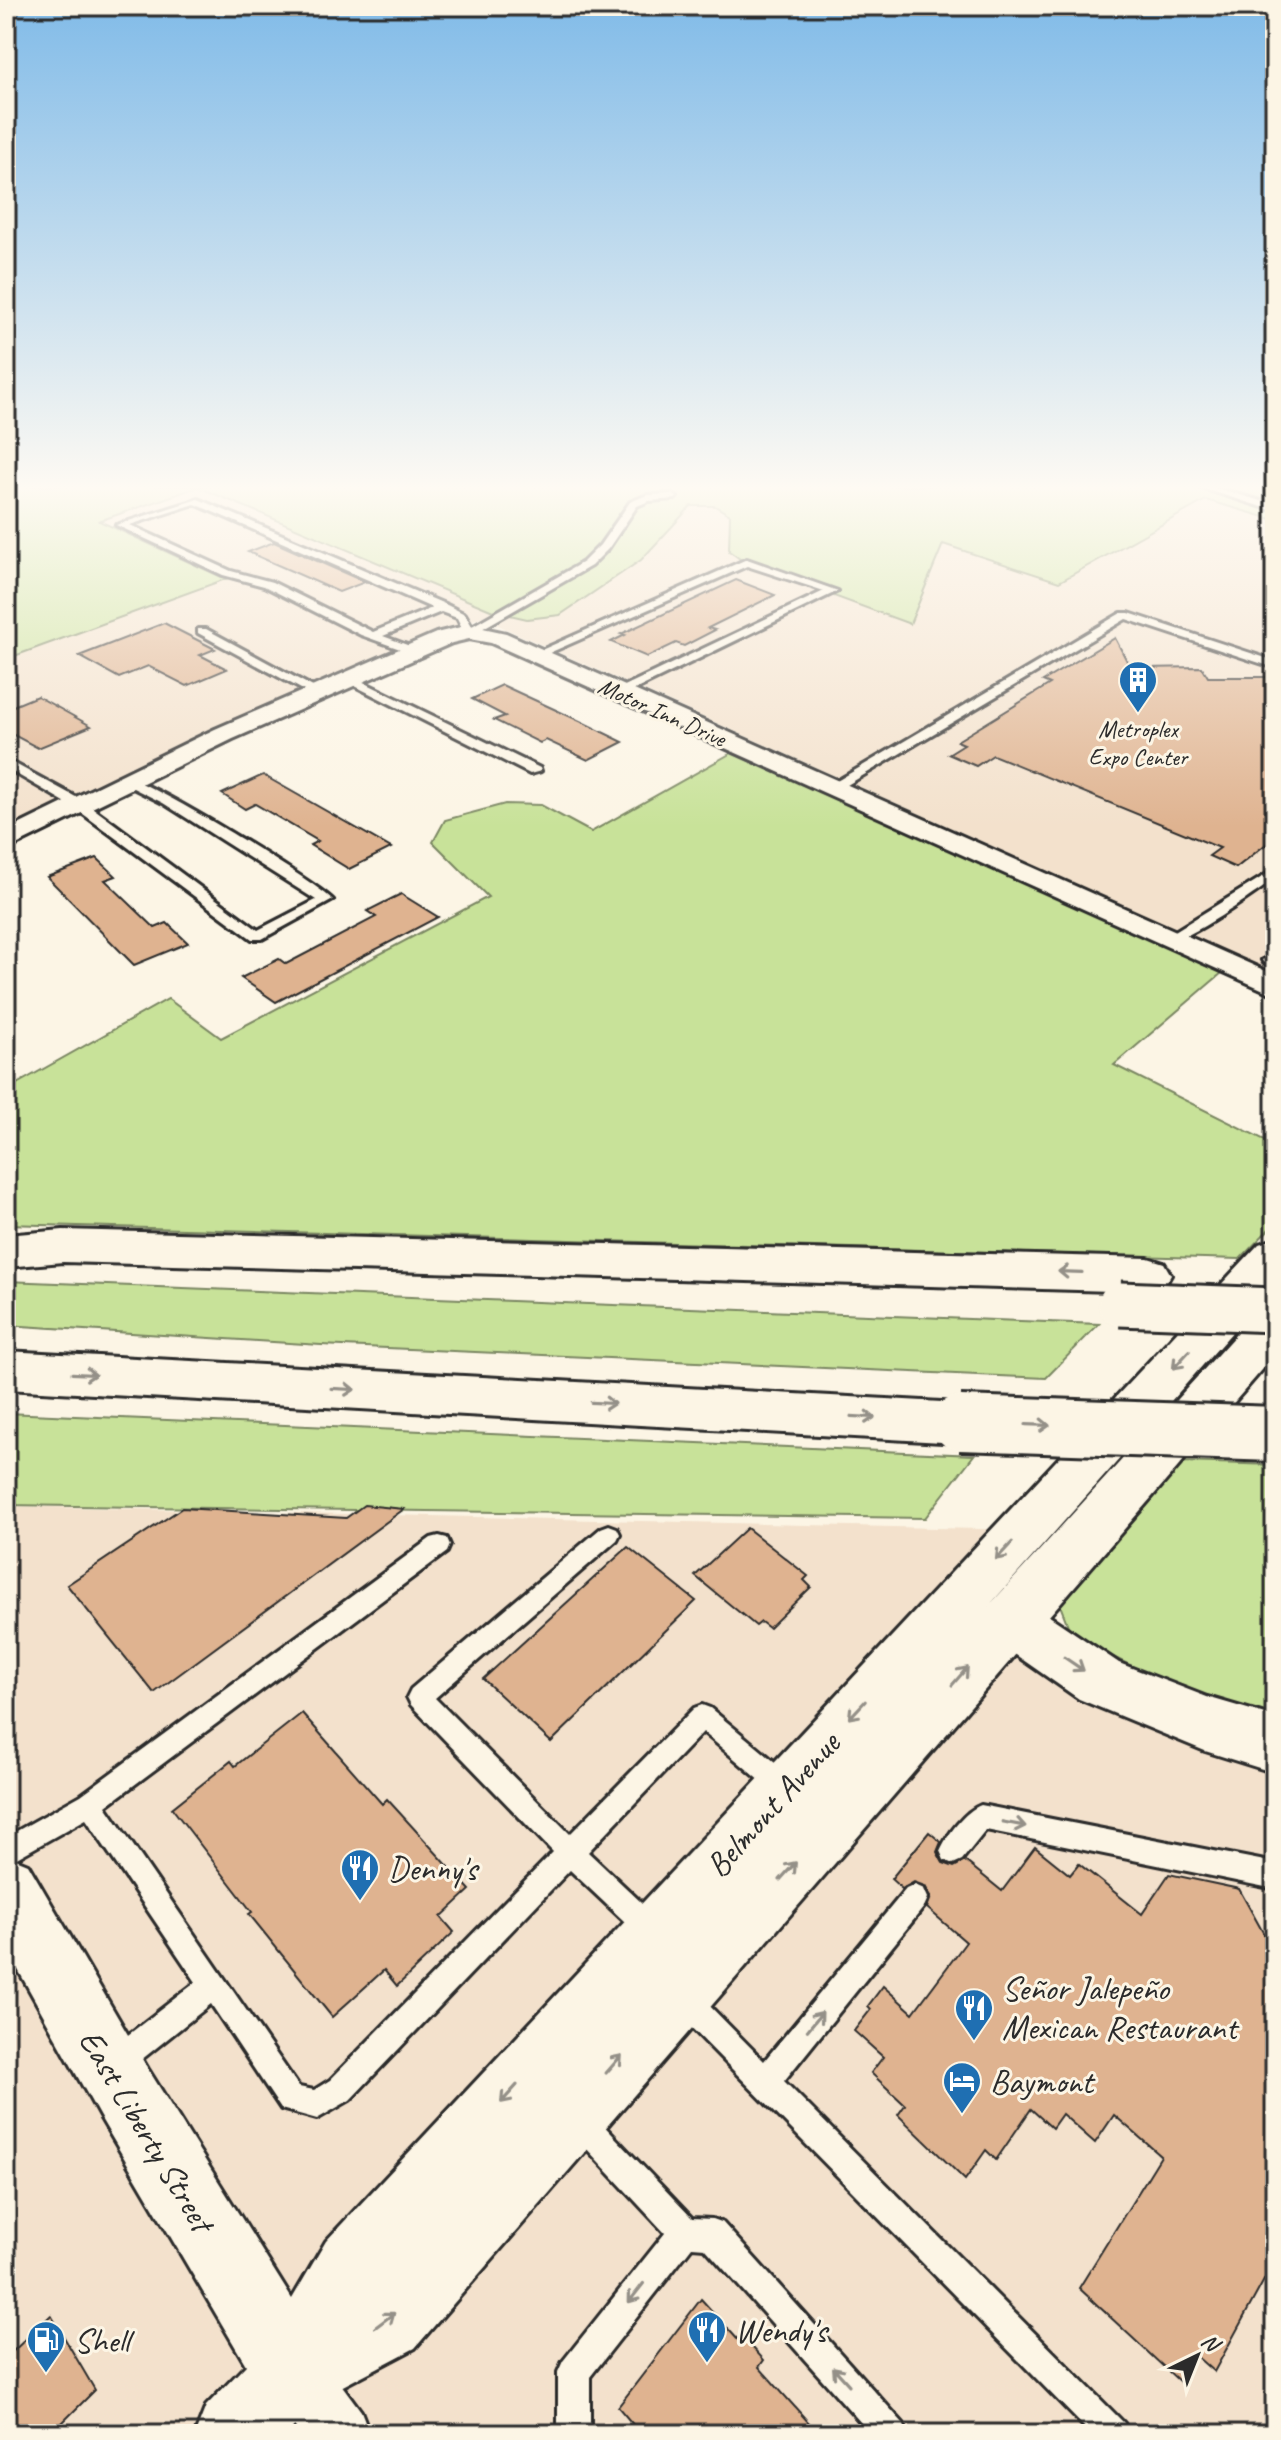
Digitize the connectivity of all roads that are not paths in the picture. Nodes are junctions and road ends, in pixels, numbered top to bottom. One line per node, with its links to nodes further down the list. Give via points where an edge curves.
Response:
1 (300, 600): 9 (lane)
2 (426, 600): 6 (lane)
3 (525, 600): 8 (lane)
4 (661, 600): 11 (lane)
5 (814, 600): 15 (lane)
6 (443, 607): 8 (lane, via 465,619); 9 (lane)
7 (202, 631): 14 (lane)
8 (469, 632): 10 (street); 11 (street, Motor Inn Drive)
9 (373, 636): 10 (lane)
10 (414, 651): 13 (street)
11 (536, 655): 15 (street, Motor Inn Drive)
12 (1275, 665): 19 (lane, via 1125,615)
13 (349, 679): 14 (street); 17 (lane)
14 (318, 693): 18 (street)
15 (620, 693): 19 (street, Motor Inn Drive)
16 (6, 763): 20 (lane)
17 (535, 771)
18 (128, 780): 20 (street); 20 (lane, via 326,900 257,936)
19 (832, 788): 23 (street, Motor Inn Drive)
20 (80, 805): 21 (street)
21 (6, 842)
22 (1275, 873): 23 (lane)
23 (1169, 939): 24 (street, Motor Inn Drive)
24 (1273, 969)
25 (6, 1251): 29 (main road, one-way to 25, via 63,1246)
26 (1275, 1255): 36 (main road, Belmont Avenue, one-way to 36, via 1180,1362)
27 (6, 1263): 29 (main road)
28 (1275, 1280): 29 (main road)
29 (1134, 1289): 30 (main road, bridge)
30 (1275, 1310)
31 (1275, 1323): 36 (main road, Belmont Avenue)
32 (6, 1370): 33 (main road, one-way to 33, bridge, via 960,1423)
33 (1275, 1434)
34 (609, 1534): 42 (lane, via 419,1697)
35 (439, 1545): 39 (lane)
36 (988, 1606): 37 (main road, one-way to 37, via 1099,1681 1205,1724); 38 (main road, Belmont Avenue, one-way to 38); 46 (main road, Belmont Avenue, one-way to 36)
37 (1275, 1745)
38 (787, 1786): 42 (lane, via 702,1716); 46 (main road, Belmont Avenue)
39 (90, 1803): 40 (lane); 47 (lane)
40 (6, 1851)
41 (953, 1851): 43 (lane, one-way to 43, via 981,1817)
42 (570, 1852): 46 (lane); 47 (lane, via 340,2090 317,2105 291,2099)
43 (1275, 1876)
44 (6, 1886): 48 (main road, East Liberty Street)
45 (915, 1898): 49 (lane, one-way to 45)
46 (666, 1963): 49 (lane); 50 (main road, Belmont Avenue, one-way to 46); 52 (main road, Belmont Avenue, one-way to 52, via 352,2267)
47 (214, 1985): 48 (lane)
48 (109, 2067): 52 (main road, East Liberty Street)
49 (765, 2082): 57 (lane)
50 (571, 2112): 51 (lane); 52 (main road, Belmont Avenue, one-way to 50, via 388,2321)
51 (685, 2232): 55 (lane, one-way to 55, via 574,2372); 56 (lane, one-way to 51, via 712,2234)
52 (293, 2371): 53 (main road, Belmont Avenue); 54 (street)
53 (234, 2434)
54 (338, 2434)
55 (574, 2434)
56 (892, 2434)
57 (1112, 2434)

